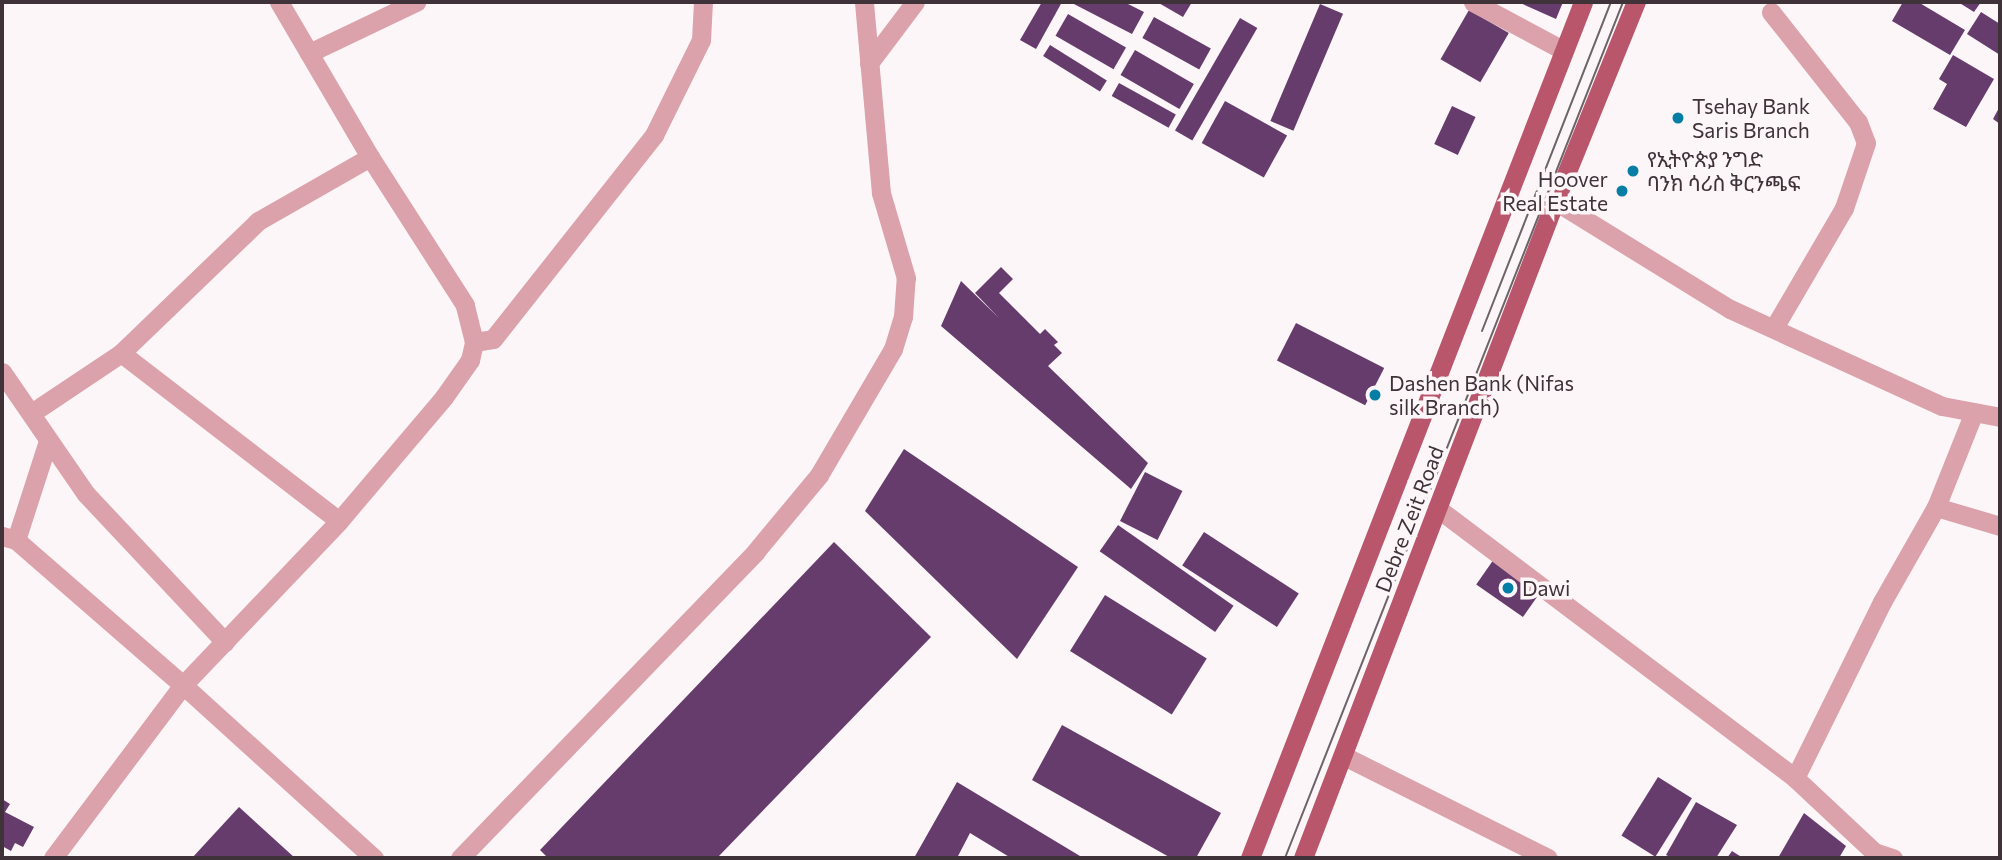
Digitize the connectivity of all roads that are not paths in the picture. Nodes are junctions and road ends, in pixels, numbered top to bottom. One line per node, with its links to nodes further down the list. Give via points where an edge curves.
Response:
1 (279, 2): 11 (street)
2 (416, 2): 11 (street)
3 (703, 2): 16 (street, via 701,40 654,135 494,339)
4 (864, 2): 12 (street)
5 (915, 2): 12 (street)
6 (1472, 2): 10 (street)
7 (1583, 2): 10 (main road, Debre Zeit Road)
8 (1636, 2): 14 (main road, Debre Zeit Road)
9 (1772, 12): 15 (street, via 1858,122 1866,143 1844,208)
10 (1563, 50): 36 (main road, Debre Zeit Road, via 1392,502)
11 (309, 53): 13 (street)
12 (869, 63): 35 (street, via 881,192 906,278 893,349 819,475 764,542)
13 (370, 157): 16 (street, via 465,305); 17 (street, via 258,221)
14 (1555, 201): 15 (street, via 1730,309); 23 (main road, Debre Zeit Road)
15 (1774, 328): 20 (street, via 1941,406)
16 (474, 342): 25 (street, via 460,376)
17 (121, 353): 19 (street); 25 (street)
18 (2, 372): 19 (street)
19 (33, 412): 22 (street)
20 (1974, 412): 21 (street); 24 (street)
21 (2000, 417)
22 (48, 441): 27 (street); 28 (street, via 86,494)
23 (1437, 508): 30 (main road, Debre Zeit Road); 31 (street)
24 (1936, 508): 26 (street); 31 (street, via 1882,602)
25 (339, 521): 28 (street)
26 (2000, 526)
27 (9, 538): 29 (street)
28 (225, 642): 29 (street)
29 (183, 685): 33 (street); 34 (street)
30 (1344, 756): 37 (main road, Debre Zeit Road); 38 (street)
31 (1795, 778): 32 (street)
32 (1879, 856)
33 (53, 858)
34 (374, 858)
35 (460, 858)
36 (1250, 858)
37 (1303, 858)
38 (1548, 858)

